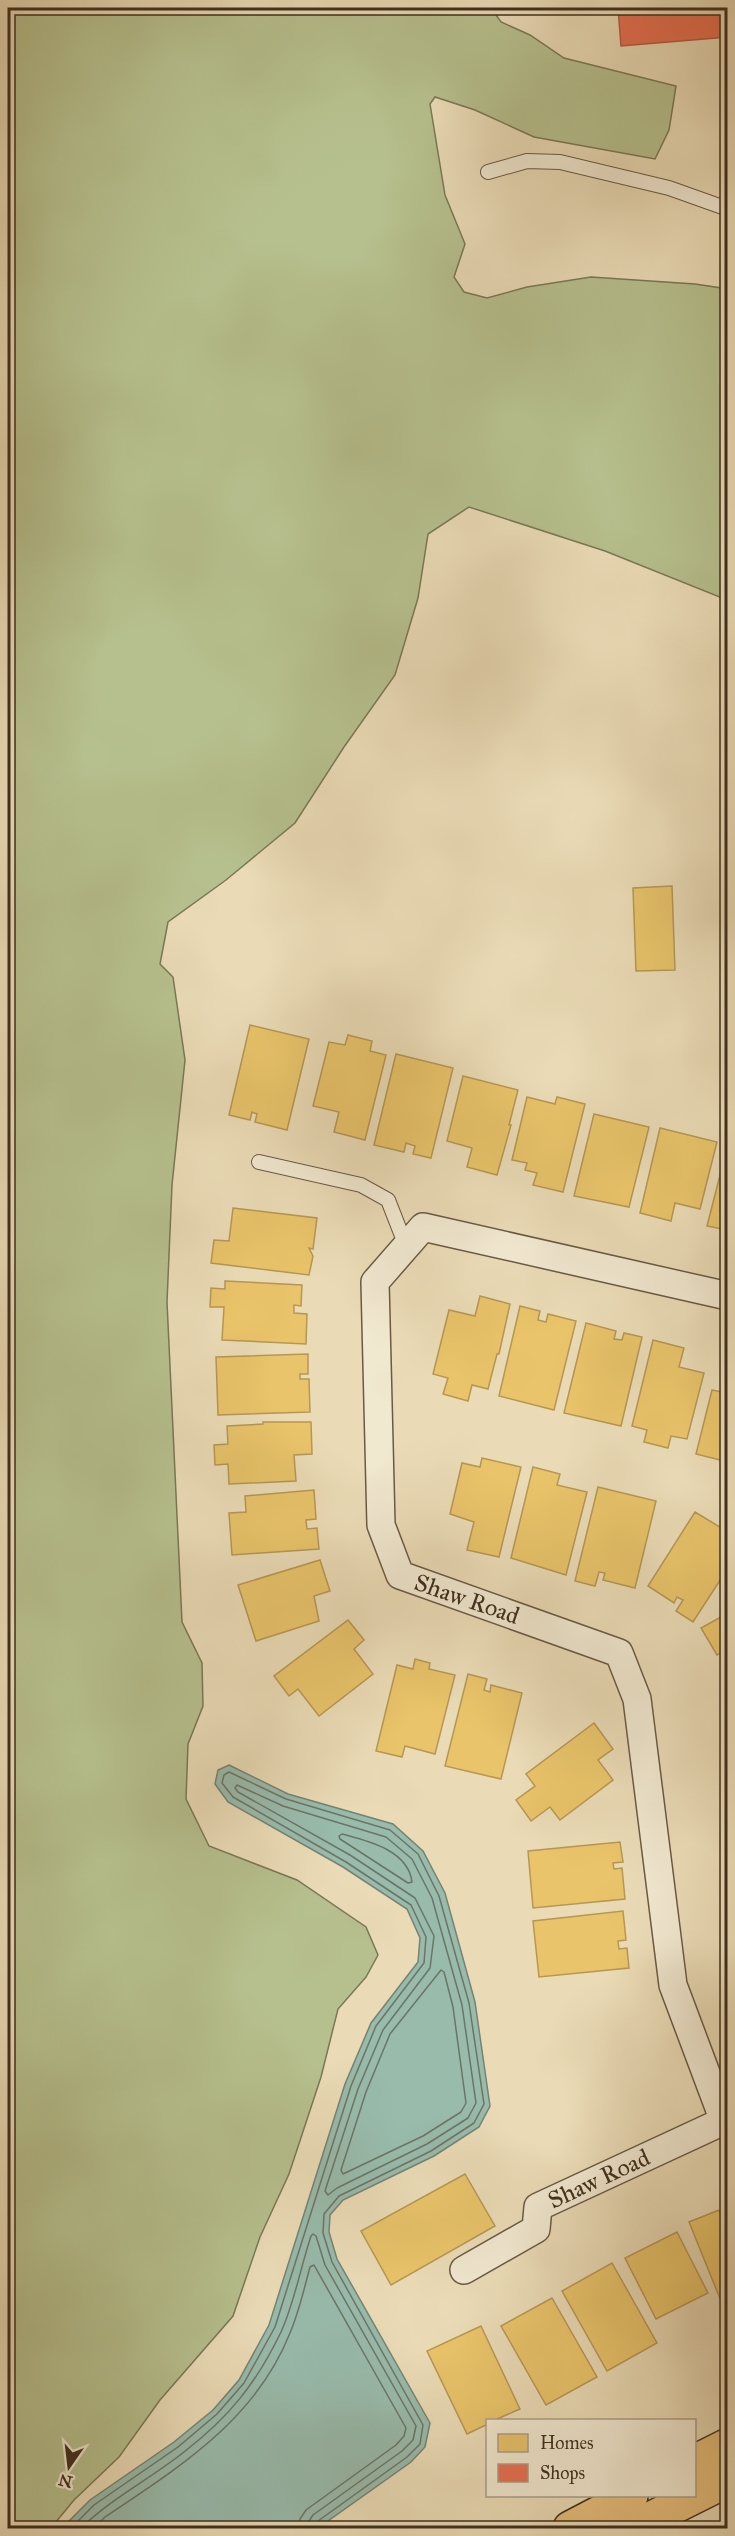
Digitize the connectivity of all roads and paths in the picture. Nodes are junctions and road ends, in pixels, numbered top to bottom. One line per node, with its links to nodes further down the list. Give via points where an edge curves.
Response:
1 (488, 172): 2 (lane, via 527,161 560,162 669,188)
2 (728, 209)
3 (259, 1162): 4 (lane, via 361,1185 388,1200)
4 (406, 1246): 5 (street, Shaw Road, via 423,1227); 6 (street, Shaw Road, via 375,1282 381,1525 400,1575 619,1653 637,1699 673,1985)
5 (728, 1296)
6 (726, 2120): 7 (street, Shaw Road, via 538,2207 536,2229)
7 (464, 2270)
8 (728, 2445): 9 (highway)
9 (696, 2461)
10 (728, 2480): 11 (highway)
11 (696, 2496)
12 (628, 2497): 14 (highway)
13 (695, 2497): 15 (highway)
14 (570, 2529)
15 (632, 2529)

